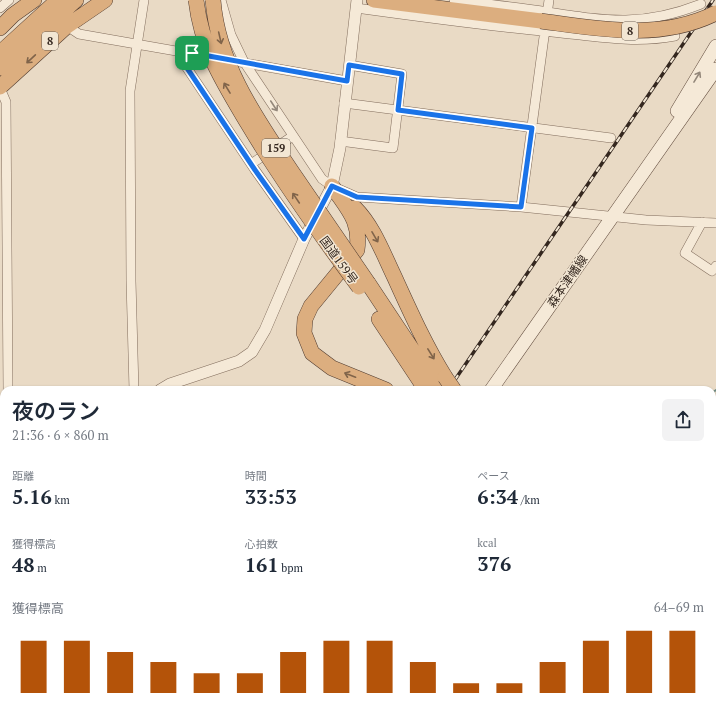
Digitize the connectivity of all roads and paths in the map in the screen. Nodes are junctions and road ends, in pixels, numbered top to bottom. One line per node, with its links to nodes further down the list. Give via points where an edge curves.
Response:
1 (9, 0): 16 (street)
2 (27, 0): 16 (highway)
3 (34, 0): 16 (highway)
4 (58, 0): 26 (highway, 8)
5 (76, 0): 30 (highway, 8)
6 (105, 0): 20 (highway, 8)
7 (144, 0): 24 (street)
8 (196, 0): 49 (highway, 国道159号 / 159, one-way to 8, bridge, via 309,218 263,150 220,77 208,51)
9 (213, 0): 49 (highway, 国道159号 / 159, one-way to 49, bridge, via 222,45 231,71 250,108)
10 (221, 0): 28 (street, via 231,35)
11 (374, 0): 19 (highway, 8)
12 (454, 0): 19 (street)
13 (549, 0): 19 (street)
14 (357, 4): 19 (street, via 486,22); 29 (street)
15 (701, 4): 18 (street)
16 (7, 12): 21 (highway)
17 (716, 13): 19 (highway, 8, bridge, via 680,26 648,31)
18 (662, 17): 19 (street, via 635,21); 23 (street)
19 (544, 22): 23 (street, via 624,40); 36 (street)
20 (67, 26): 24 (street, via 79,34); 33 (highway, 8, one-way to 33)
21 (0, 28)
22 (675, 36): 23 (street)
23 (663, 38)
24 (137, 45): 27 (street); 51 (street, via 130,91)
25 (716, 46): 41 (main road, 森本津幡線, one-way to 25, via 645,166)
26 (0, 53)
27 (185, 54): 28 (street); 40 (street, via 183,62)
28 (244, 62): 32 (street); 37 (street, one-way to 37)
29 (349, 65): 32 (street); 35 (street, via 402,74)
30 (0, 68)
31 (716, 69): 41 (main road, 森本津幡線)
32 (347, 81): 34 (street)
33 (0, 88): 50 (street, via 6,102)
34 (344, 103): 35 (street); 39 (street)
35 (398, 110): 36 (street); 39 (street, via 393,148)
36 (532, 128): 38 (street); 43 (street)
37 (293, 136): 40 (street); 42 (street, via 322,179)
38 (611, 138)
39 (340, 141): 42 (street)
40 (251, 164): 47 (street)
41 (644, 172): 44 (main road, 森本津幡線)
42 (332, 186): 43 (street, via 357,197); 47 (street); 53 (highway, one-way to 42, via 332,368 312,353 304,333 305,319 311,306 356,250 356,223); 54 (highway, 159, one-way to 54, via 362,215 380,246 427,348)
43 (521, 207): 44 (street)
44 (613, 216): 45 (street); 55 (main road, 森本津幡線)
45 (702, 222): 46 (street); 48 (street, via 685,253 712,271)
46 (716, 223)
47 (304, 239): 52 (street, via 265,330 252,352 238,361)
48 (716, 266)
49 (363, 285): 54 (highway, 国道159号 / 159)
50 (8, 386)
51 (134, 386)
52 (167, 386)
53 (376, 386)
54 (437, 386)
55 (494, 386)

